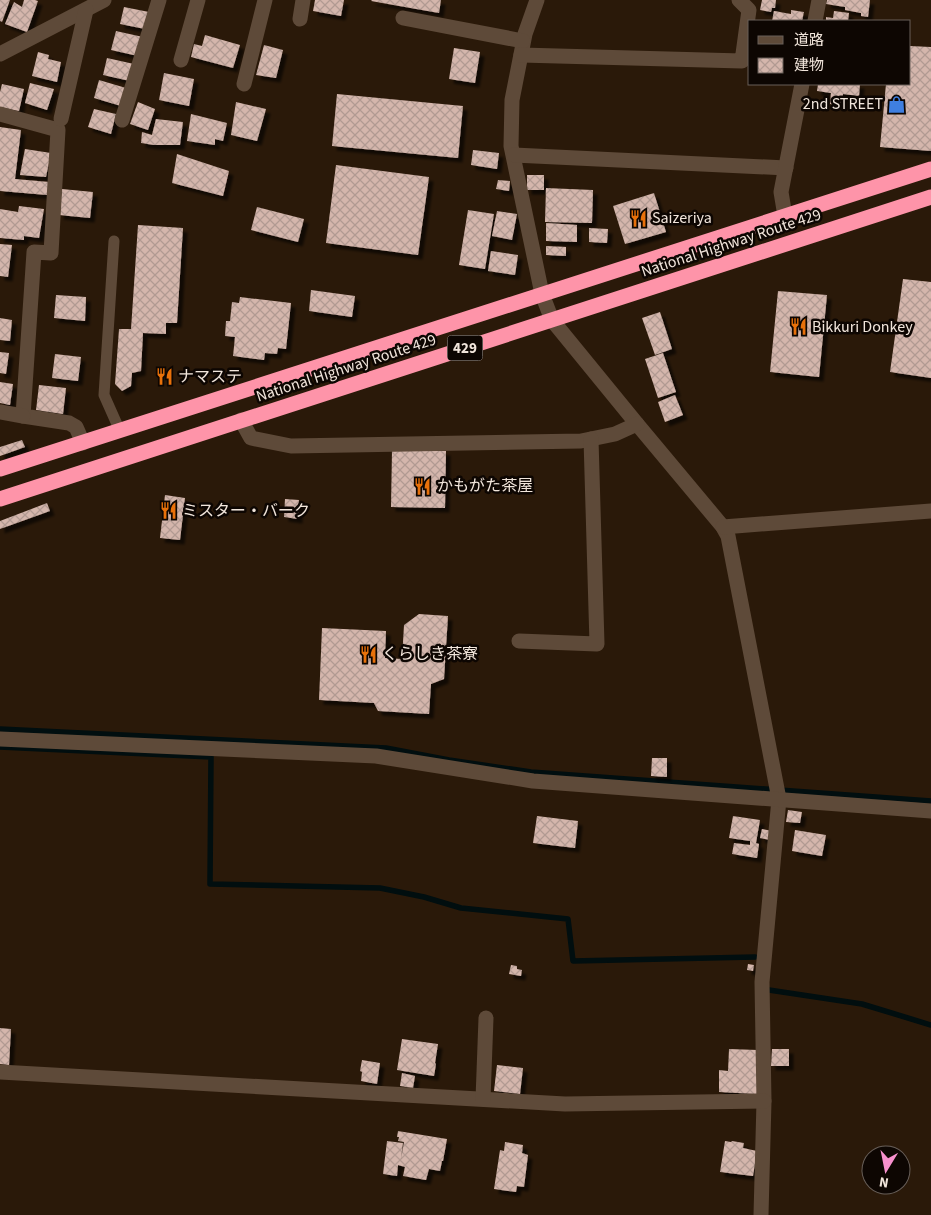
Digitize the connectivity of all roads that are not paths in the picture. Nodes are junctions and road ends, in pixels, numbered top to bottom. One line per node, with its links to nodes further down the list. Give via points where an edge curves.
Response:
1 (159, 0): 19 (street)
2 (198, 0): 14 (street)
3 (265, 0): 15 (street)
4 (303, 0): 10 (street)
5 (536, 0): 12 (street)
6 (739, 0): 12 (street, via 749,10 742,61)
7 (819, 0): 11 (street)
8 (96, 3): 13 (street); 18 (street)
9 (403, 18): 12 (street)
10 (300, 19)
11 (815, 20)
12 (522, 48): 20 (street, via 512,100)
13 (0, 54)
14 (181, 60)
15 (244, 84)
16 (802, 85): 21 (street)
17 (0, 114): 29 (street, via 58,130 51,253 34,252)
18 (60, 119)
19 (122, 120)
20 (514, 156): 21 (street); 26 (street)
21 (786, 168): 24 (street, via 781,192)
22 (929, 174): 24 (highway, National Highway Route 429 / 429)
23 (931, 197): 27 (highway, National Highway Route 429 / 429)
24 (785, 216): 26 (highway, National Highway Route 429 / 429)
25 (114, 241): 32 (lane, via 104,395)
26 (542, 294): 27 (street); 32 (highway, National Highway Route 429 / 429)
27 (552, 320): 30 (highway, National Highway Route 429 / 429); 31 (street)
28 (0, 412): 29 (street)
29 (23, 416): 34 (street, via 69,423 76,427)
30 (241, 420): 33 (street, via 251,438 291,446); 36 (highway, National Highway Route 429 / 429)
31 (637, 424): 33 (street, via 615,434); 38 (street)
32 (120, 431): 34 (highway, National Highway Route 429 / 429)
33 (591, 439): 39 (street, via 597,644)
34 (83, 442): 35 (highway, National Highway Route 429 / 429)
35 (0, 469)
36 (0, 499)
37 (931, 511): 38 (street)
38 (723, 527): 41 (street, via 731,548)
39 (519, 641)
40 (0, 739): 41 (street, via 376,756 533,781)
41 (778, 793): 42 (street); 46 (street, via 762,982)
42 (931, 811)
43 (486, 1018): 45 (street)
44 (0, 1072): 45 (street)
45 (483, 1099): 46 (street, via 565,1104)
46 (764, 1101): 47 (street)
47 (762, 1215)

